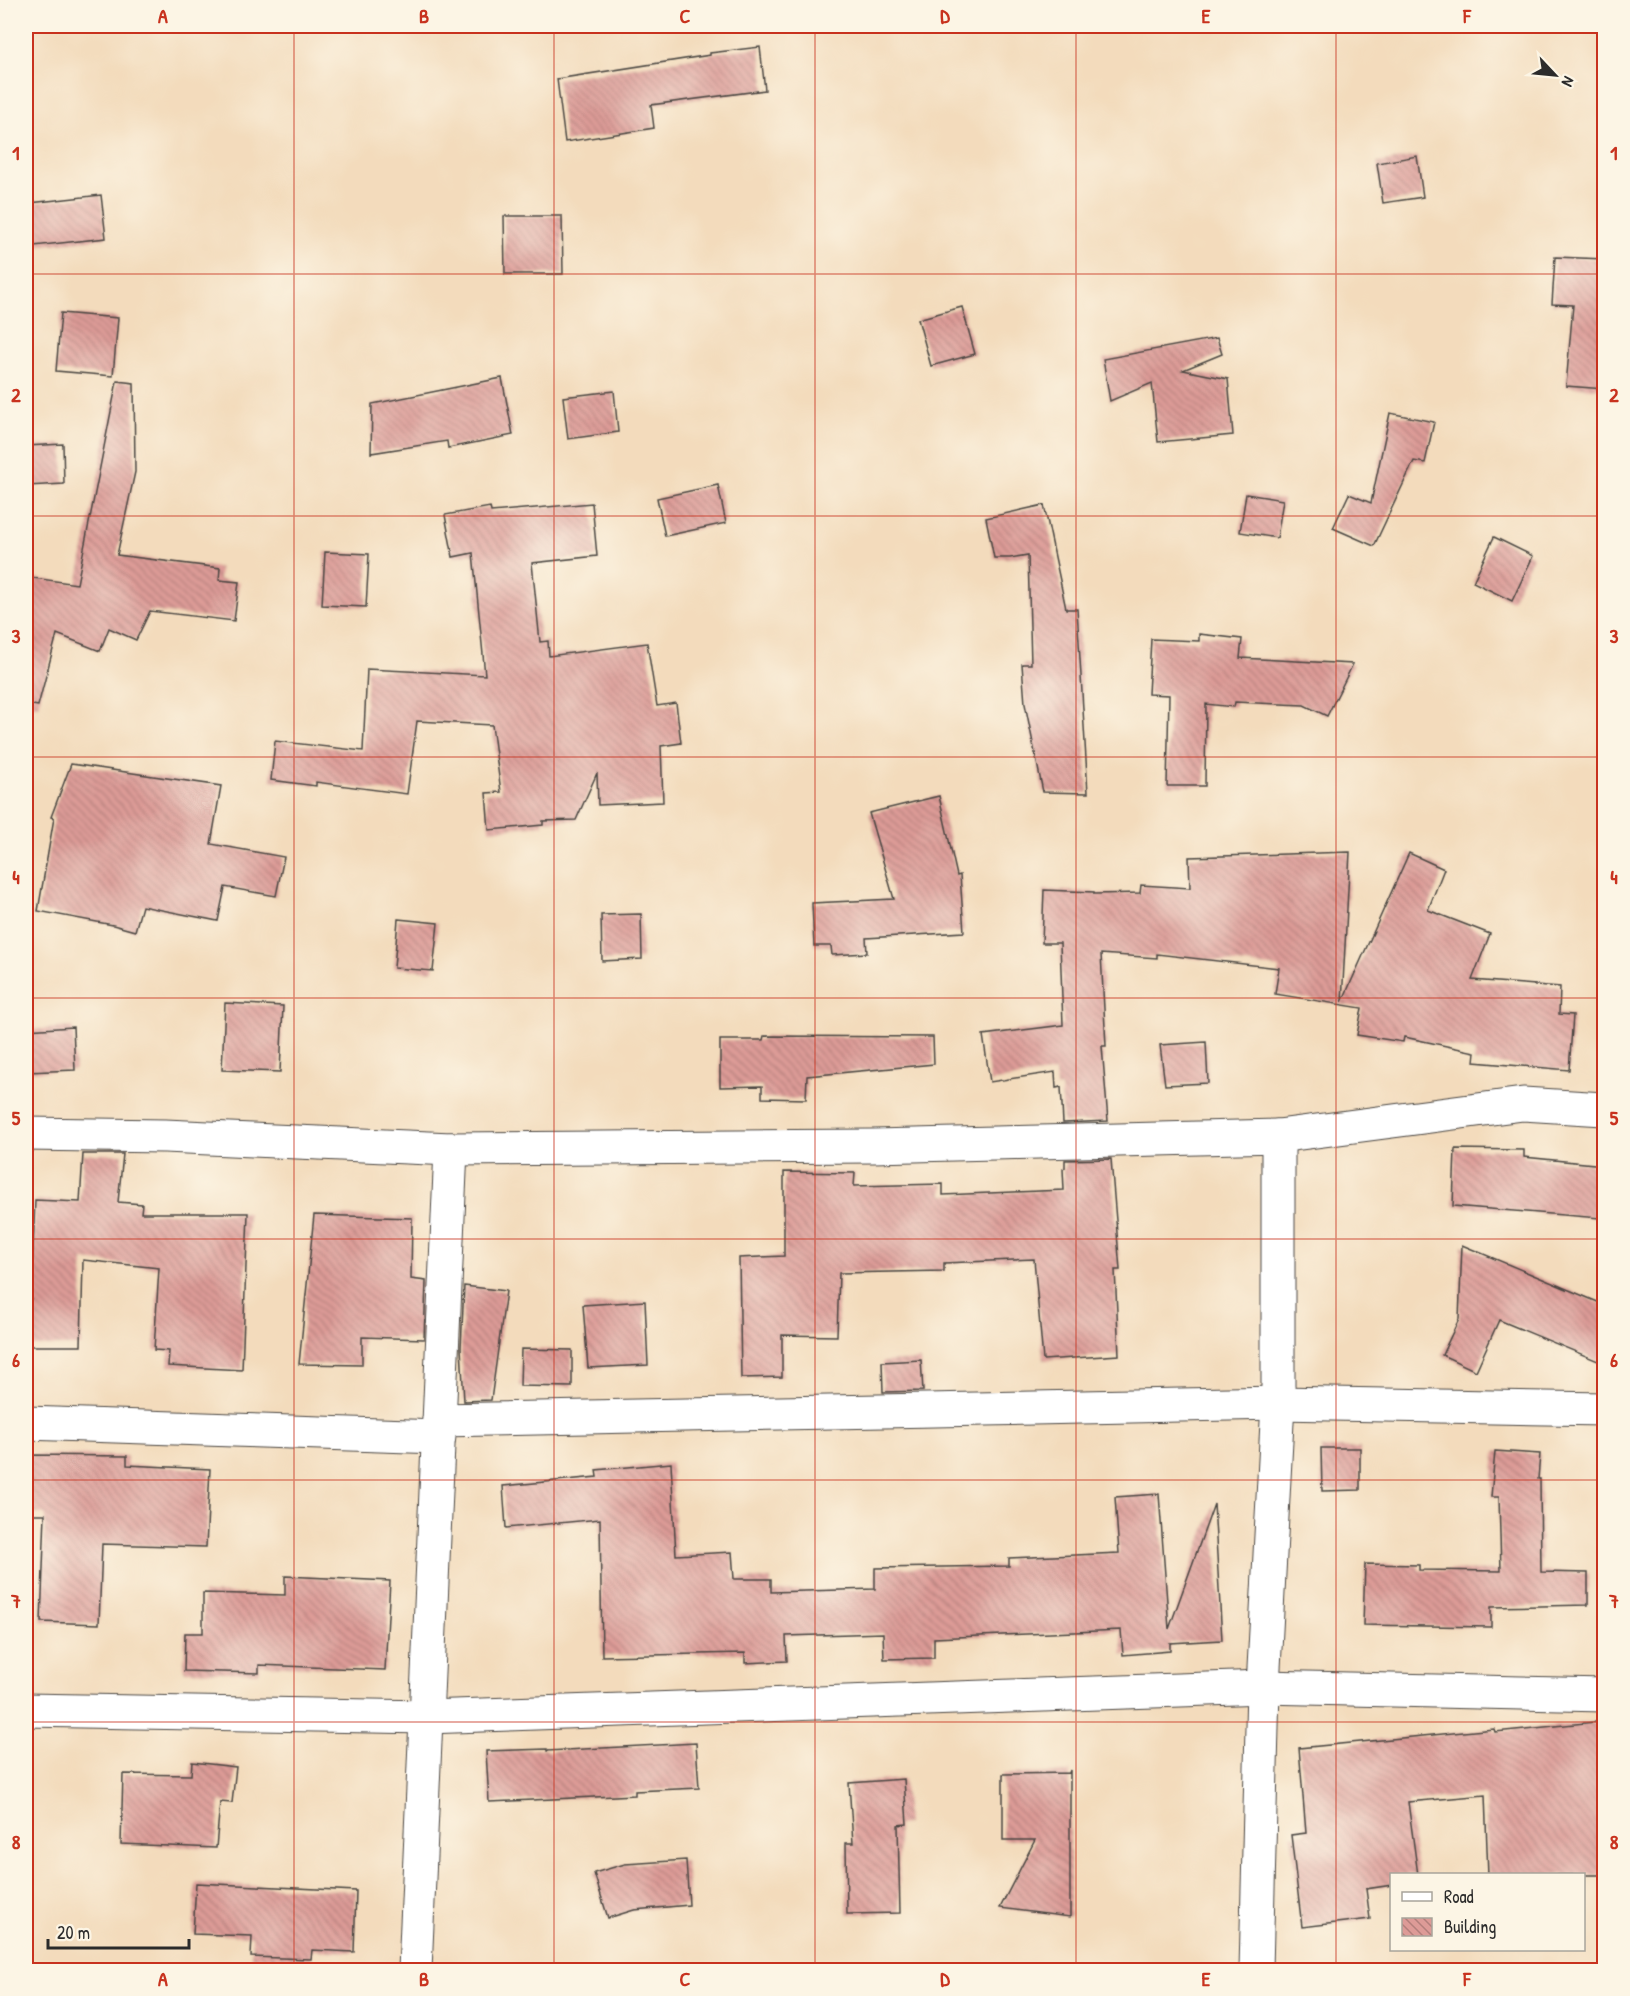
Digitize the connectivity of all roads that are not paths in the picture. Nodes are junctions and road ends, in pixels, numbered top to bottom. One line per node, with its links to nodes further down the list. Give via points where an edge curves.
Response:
1 (1605, 1108): 3 (street, via 1523,1104)
2 (26, 1134): 4 (street)
3 (1278, 1136): 4 (street, via 874,1146); 5 (street)
4 (451, 1149): 8 (street)
5 (1278, 1403): 6 (street); 8 (street); 9 (street)
6 (1605, 1409)
7 (26, 1424): 8 (street)
8 (439, 1428): 12 (street)
9 (1263, 1687): 10 (street); 12 (street); 14 (street)
10 (1605, 1695)
11 (26, 1710): 12 (street)
12 (427, 1717): 13 (street)
13 (415, 1971)
14 (1256, 1971)

